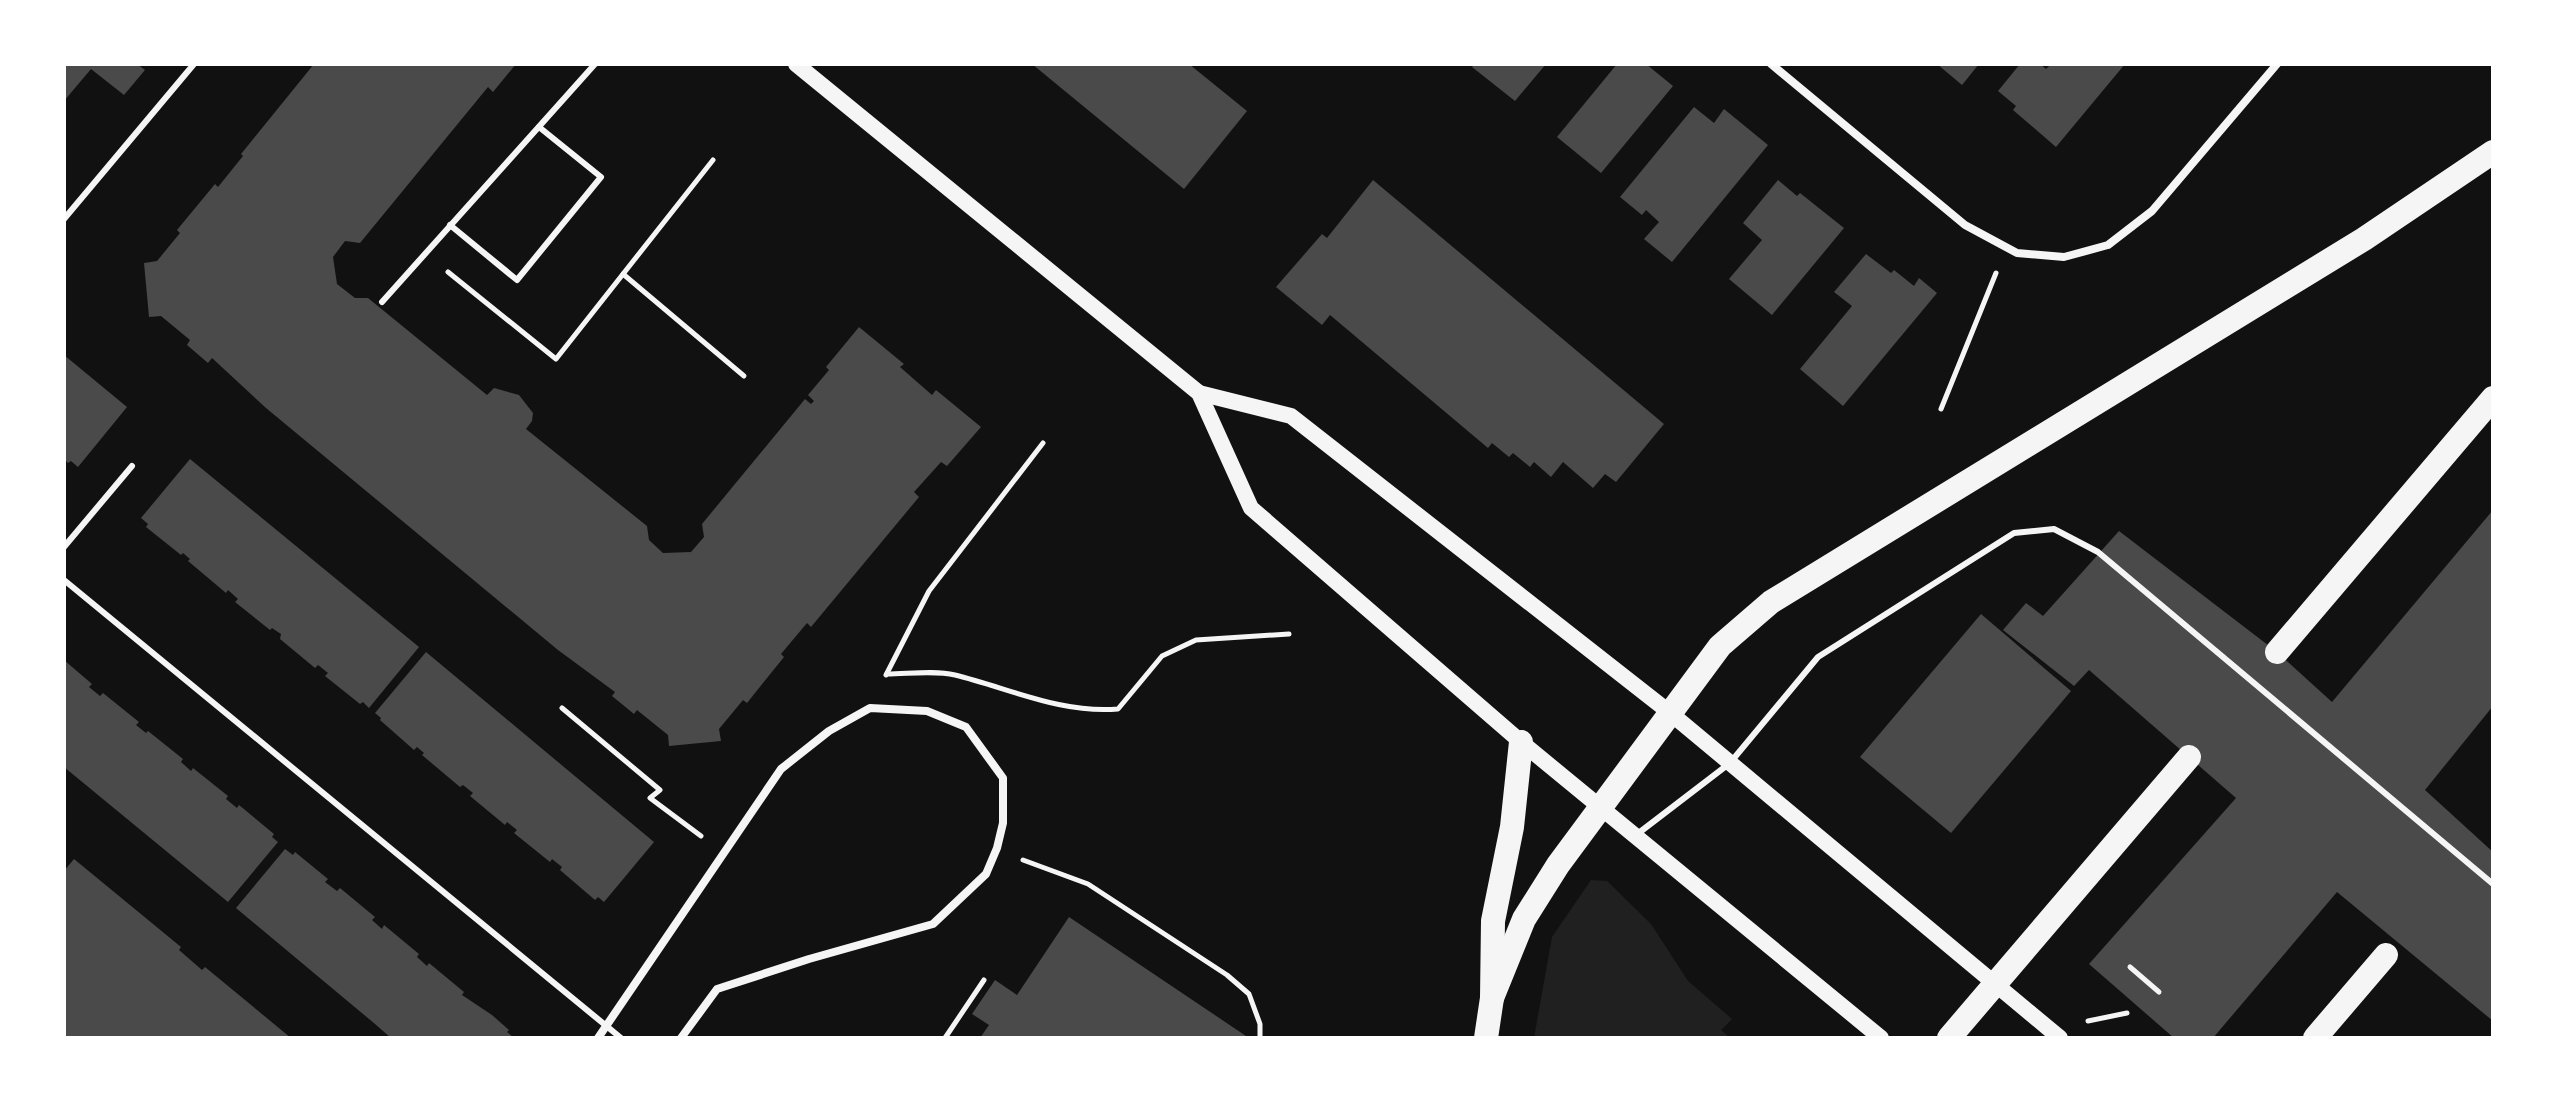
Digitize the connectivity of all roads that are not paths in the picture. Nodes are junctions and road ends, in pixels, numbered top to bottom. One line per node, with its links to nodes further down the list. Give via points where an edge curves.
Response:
1 (194, 64): 8 (lane)
2 (595, 64): 6 (lane)
3 (796, 64): 11 (main road)
4 (1771, 64): 5 (street, via 1965,225 2017,253 2064,257 2108,245 2152,211)
5 (2277, 64)
6 (539, 127): 9 (lane); 9 (lane, via 601,177 517,280)
7 (2493, 152): 17 (highway, via 2364,239 1771,602 1720,646)
8 (64, 219)
9 (450, 225): 10 (lane)
10 (382, 302)
11 (1199, 393): 17 (main road, via 1291,416); 18 (main road, via 1251,508)
12 (2493, 398): 16 (highway)
13 (132, 466): 14 (lane)
14 (64, 547)
15 (64, 580): 26 (lane)
16 (2277, 652)
17 (1669, 712): 20 (main road); 21 (highway)
18 (1521, 742): 21 (main road); 25 (highway, via 1512,827 1493,921)
19 (2189, 757): 32 (highway)
20 (1730, 763): 22 (lane); 23 (lane, via 1818,657 2014,533 2054,529 2098,552); 33 (main road)
21 (1602, 807): 22 (main road); 25 (highway, via 1524,919)
22 (1636, 835): 31 (main road)
23 (2493, 884)
24 (2386, 955): 34 (highway)
25 (1492, 998): 30 (highway)
26 (606, 1026): 27 (street, via 781,769 829,731 870,708 927,711 966,727 1003,778 1003,823 986,874 933,924 717,989); 28 (street); 29 (lane)
27 (685, 1037)
28 (598, 1038)
29 (621, 1038)
30 (1486, 1038)
31 (1881, 1038)
32 (1949, 1038)
33 (2060, 1038)
34 (2315, 1038)

